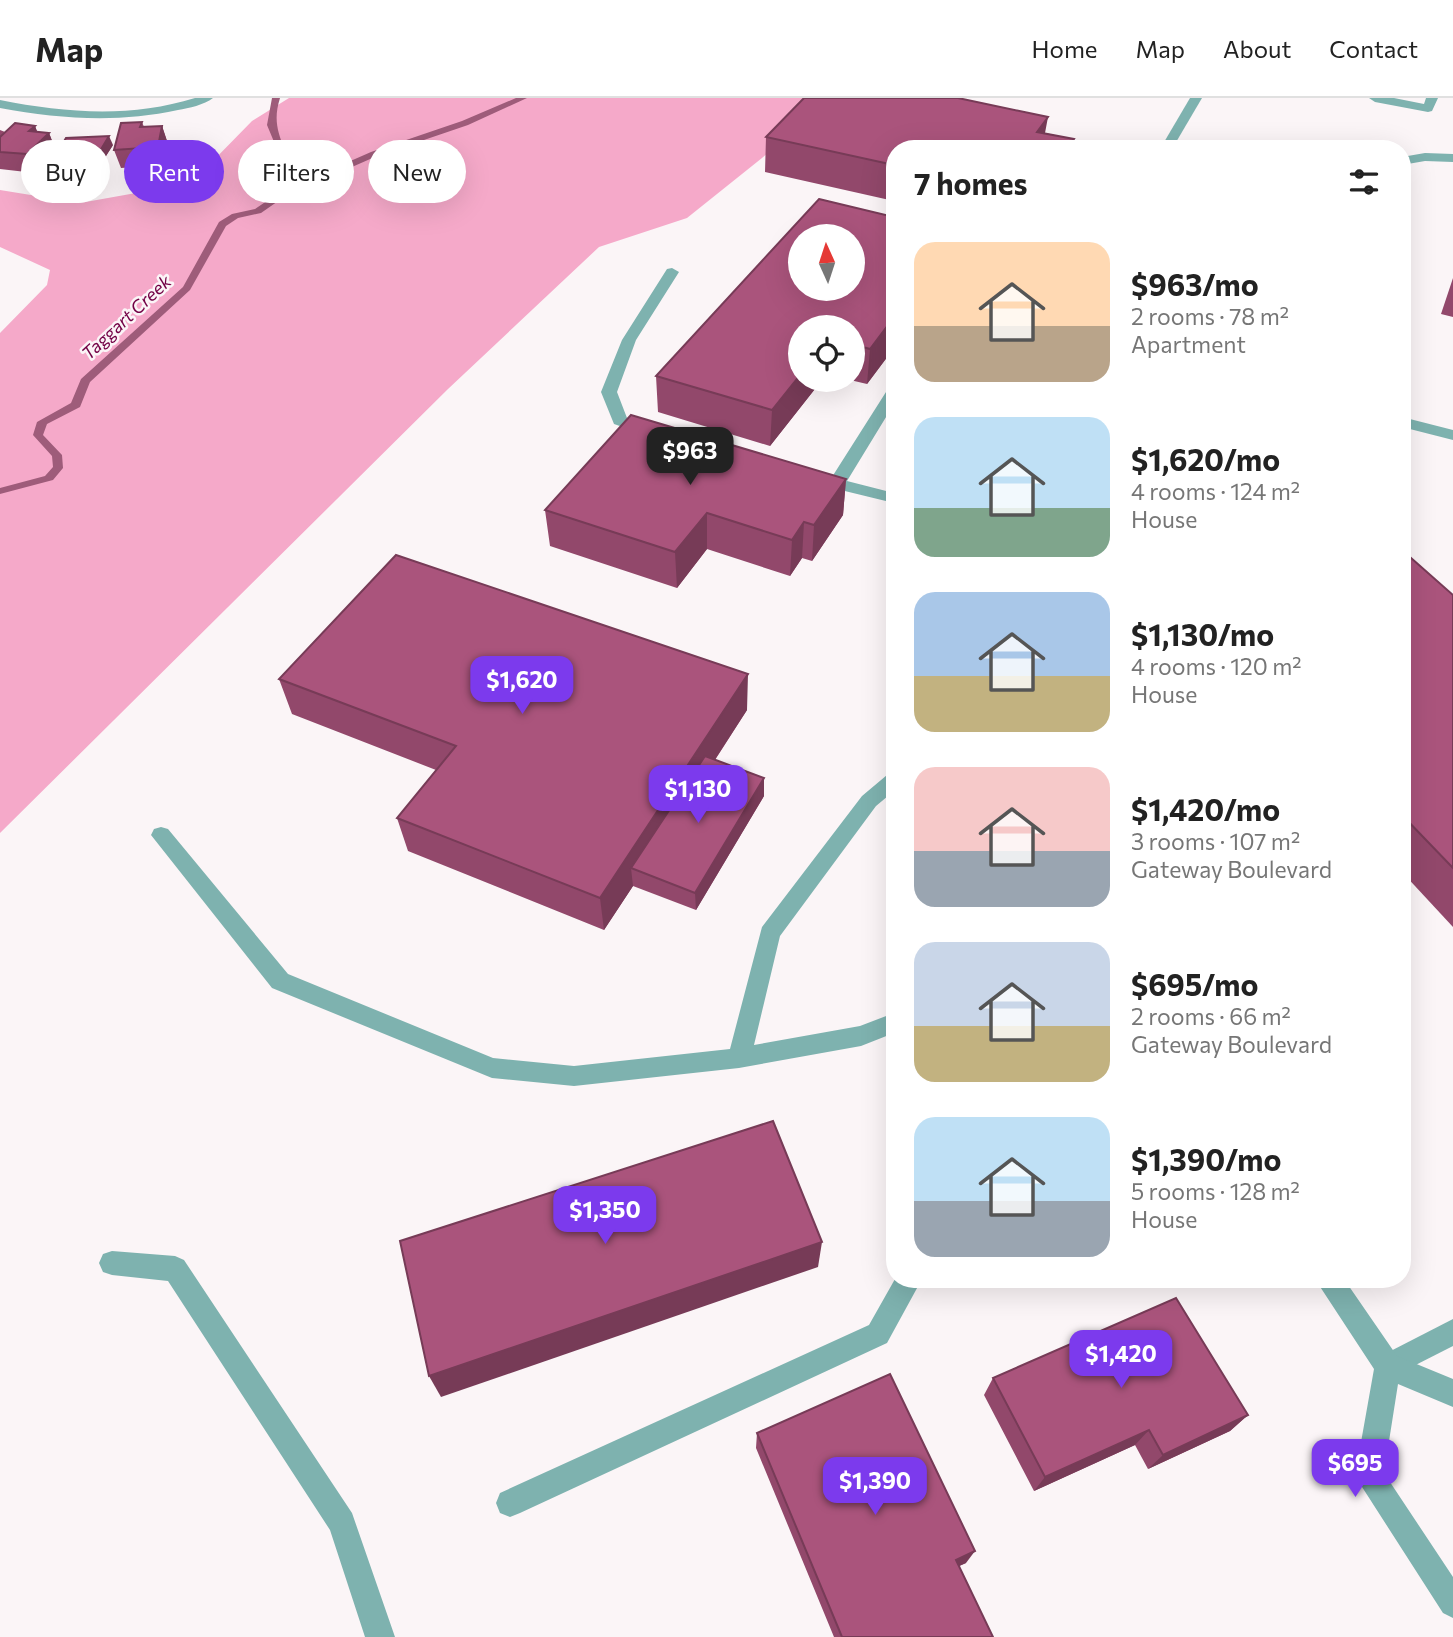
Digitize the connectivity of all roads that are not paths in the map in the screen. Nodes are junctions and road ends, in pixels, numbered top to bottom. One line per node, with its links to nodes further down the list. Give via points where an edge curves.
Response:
1 (207, 98): 5 (street, via 95,117)
2 (1196, 98): 6 (street)
3 (1375, 98): 4 (street, via 1428,108)
4 (1432, 98)
5 (0, 104)
6 (1171, 140)
7 (1453, 158): 8 (street)
8 (1411, 159)
9 (672, 272): 13 (street, via 629,340 609,392 620,421)
10 (886, 405): 15 (street)
11 (1411, 424): 12 (street)
12 (1453, 435)
13 (671, 438)
14 (798, 473): 15 (street)
15 (837, 483): 16 (street)
16 (886, 496)
17 (886, 787): 20 (street, via 869,801 770,933)
18 (161, 835): 20 (street, via 280,981 492,1068 574,1076)
19 (886, 1026): 20 (street, via 861,1036)
20 (739, 1058)
21 (111, 1263): 29 (street, via 176,1269 342,1523)
22 (904, 1288): 27 (street, via 878,1334)
23 (1334, 1288): 25 (street)
24 (1453, 1332): 25 (street)
25 (1388, 1366): 26 (street); 28 (street, via 1370,1476)
26 (1453, 1393)
27 (510, 1503)
28 (1453, 1603)
29 (380, 1637)

